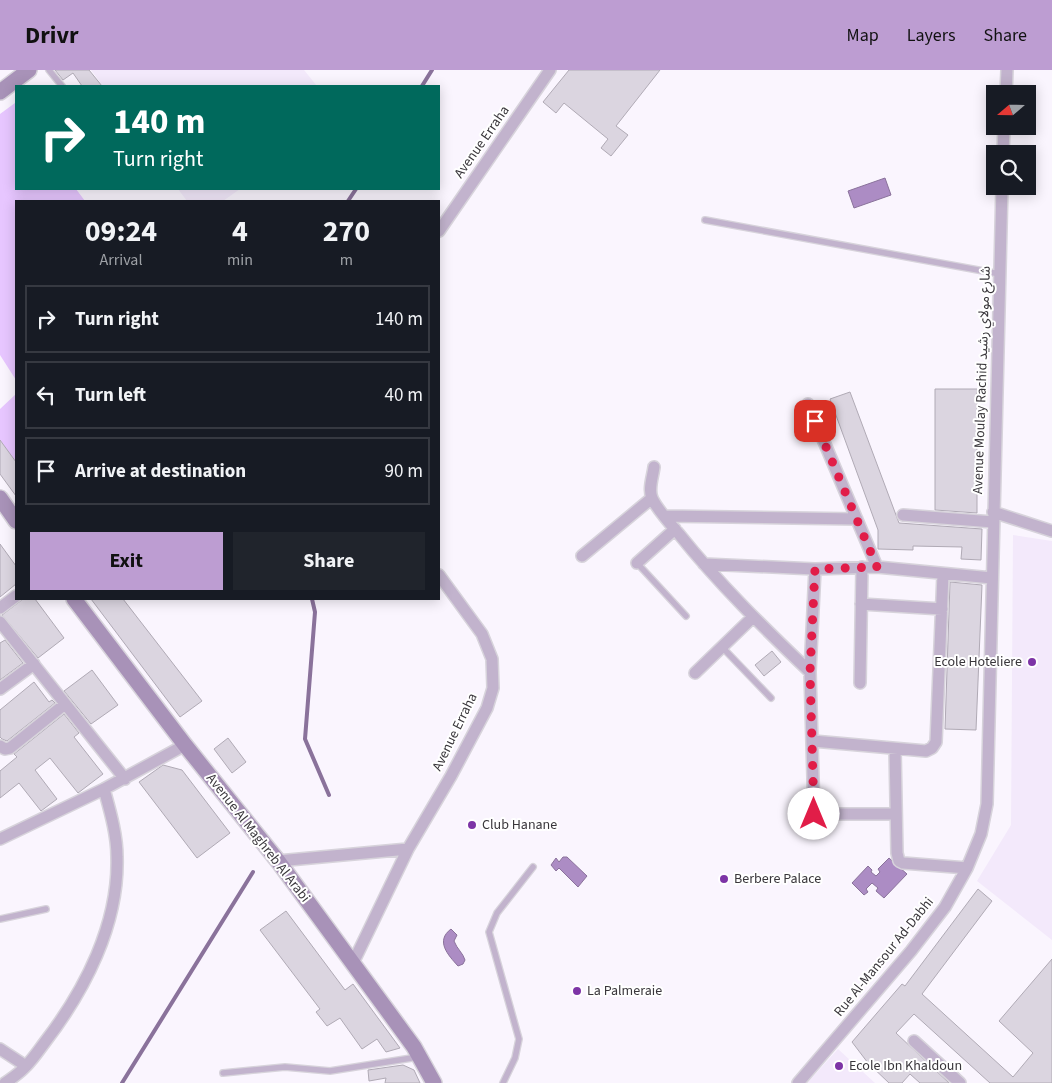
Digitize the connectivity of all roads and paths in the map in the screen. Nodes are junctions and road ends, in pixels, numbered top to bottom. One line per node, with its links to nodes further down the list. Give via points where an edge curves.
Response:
1 (30, 70): 7 (main road)
2 (49, 70): 5 (lane)
3 (550, 70): 10 (street, Avenue Erraha)
4 (1007, 70): 6 (street)
5 (61, 85)
6 (1006, 85)
7 (0, 92)
8 (1002, 195): 11 (street, Avenue Moulay Rachid شارع مولاي رشيد)
9 (704, 220): 11 (lane)
10 (440, 230)
11 (1000, 274): 18 (street, Avenue Moulay Rachid شارع مولاي رشيد)
12 (808, 404): 20 (street)
13 (654, 467): 15 (street)
14 (0, 498): 19 (main road)
15 (652, 498): 17 (street); 23 (street)
16 (903, 515): 18 (street)
17 (665, 516): 20 (street); 21 (street)
18 (993, 517): 22 (street, Avenue Moulay Rachid شارع مولاي رشيد); 31 (street, Rue Al-Mansour Ad-Dabhi)
19 (15, 519)
20 (857, 519): 27 (street)
21 (675, 529): 24 (street); 25 (street)
22 (1052, 531)
23 (582, 556)
24 (637, 563): 37 (lane)
25 (704, 564): 28 (street); 38 (street)
26 (862, 567): 27 (street); 28 (street); 34 (street)
27 (877, 567): 29 (street)
28 (815, 569): 42 (street)
29 (943, 574): 31 (street); 36 (street)
30 (440, 576): 56 (street, Avenue Erraha, via 482,634 492,659 493,688 470,742)
31 (992, 578): 59 (street, Rue Al-Mansour Ad-Dabhi, via 987,804 981,834)
32 (15, 597): 35 (street)
33 (75, 600): 49 (main road, Avenue Al Maghreb Al Arabi)
34 (861, 604): 36 (street); 44 (street)
35 (0, 608)
36 (942, 610): 51 (street, via 936,742 926,752)
37 (686, 616)
38 (753, 617): 40 (street); 42 (street)
39 (0, 622): 41 (street)
40 (722, 647): 43 (street); 46 (lane)
41 (34, 664): 45 (street); 47 (street)
42 (810, 672): 48 (street)
43 (695, 673)
44 (860, 683)
45 (0, 689)
46 (771, 698)
47 (65, 704): 50 (street, via 10,748); 52 (street)
48 (813, 741): 51 (street); 54 (street, via 814,814)
49 (185, 745): 52 (street); 57 (main road, Avenue Al Maghreb Al Arabi)
50 (0, 746)
51 (895, 749): 54 (street)
52 (124, 779): 53 (street)
53 (104, 789): 55 (street); 66 (street, via 118,855 115,899 89,972 61,1021)
54 (896, 814): 59 (street, via 899,861)
55 (0, 839)
56 (408, 849): 57 (street); 62 (street, Avenue Erraha)
57 (278, 861): 62 (main road, Avenue Al Maghreb Al Arabi)
58 (533, 867): 70 (lane, via 497,913 489,932 519,1038 516,1058)
59 (967, 868): 71 (street, Rue Al-Mansour Ad-Dabhi, via 945,907)
60 (46, 909): 61 (lane)
61 (0, 919)
62 (353, 962): 65 (main road, Avenue Al Maghreb Al Arabi)
63 (914, 1041): 72 (street)
64 (0, 1049): 66 (street)
65 (420, 1056): 67 (lane, via 336,1070 285,1067); 69 (main road, Avenue Al Maghreb Al Arabi)
66 (26, 1066): 68 (street)
67 (222, 1073)
68 (5, 1083)
69 (434, 1083)
70 (503, 1083)
71 (798, 1083)
72 (960, 1083)

